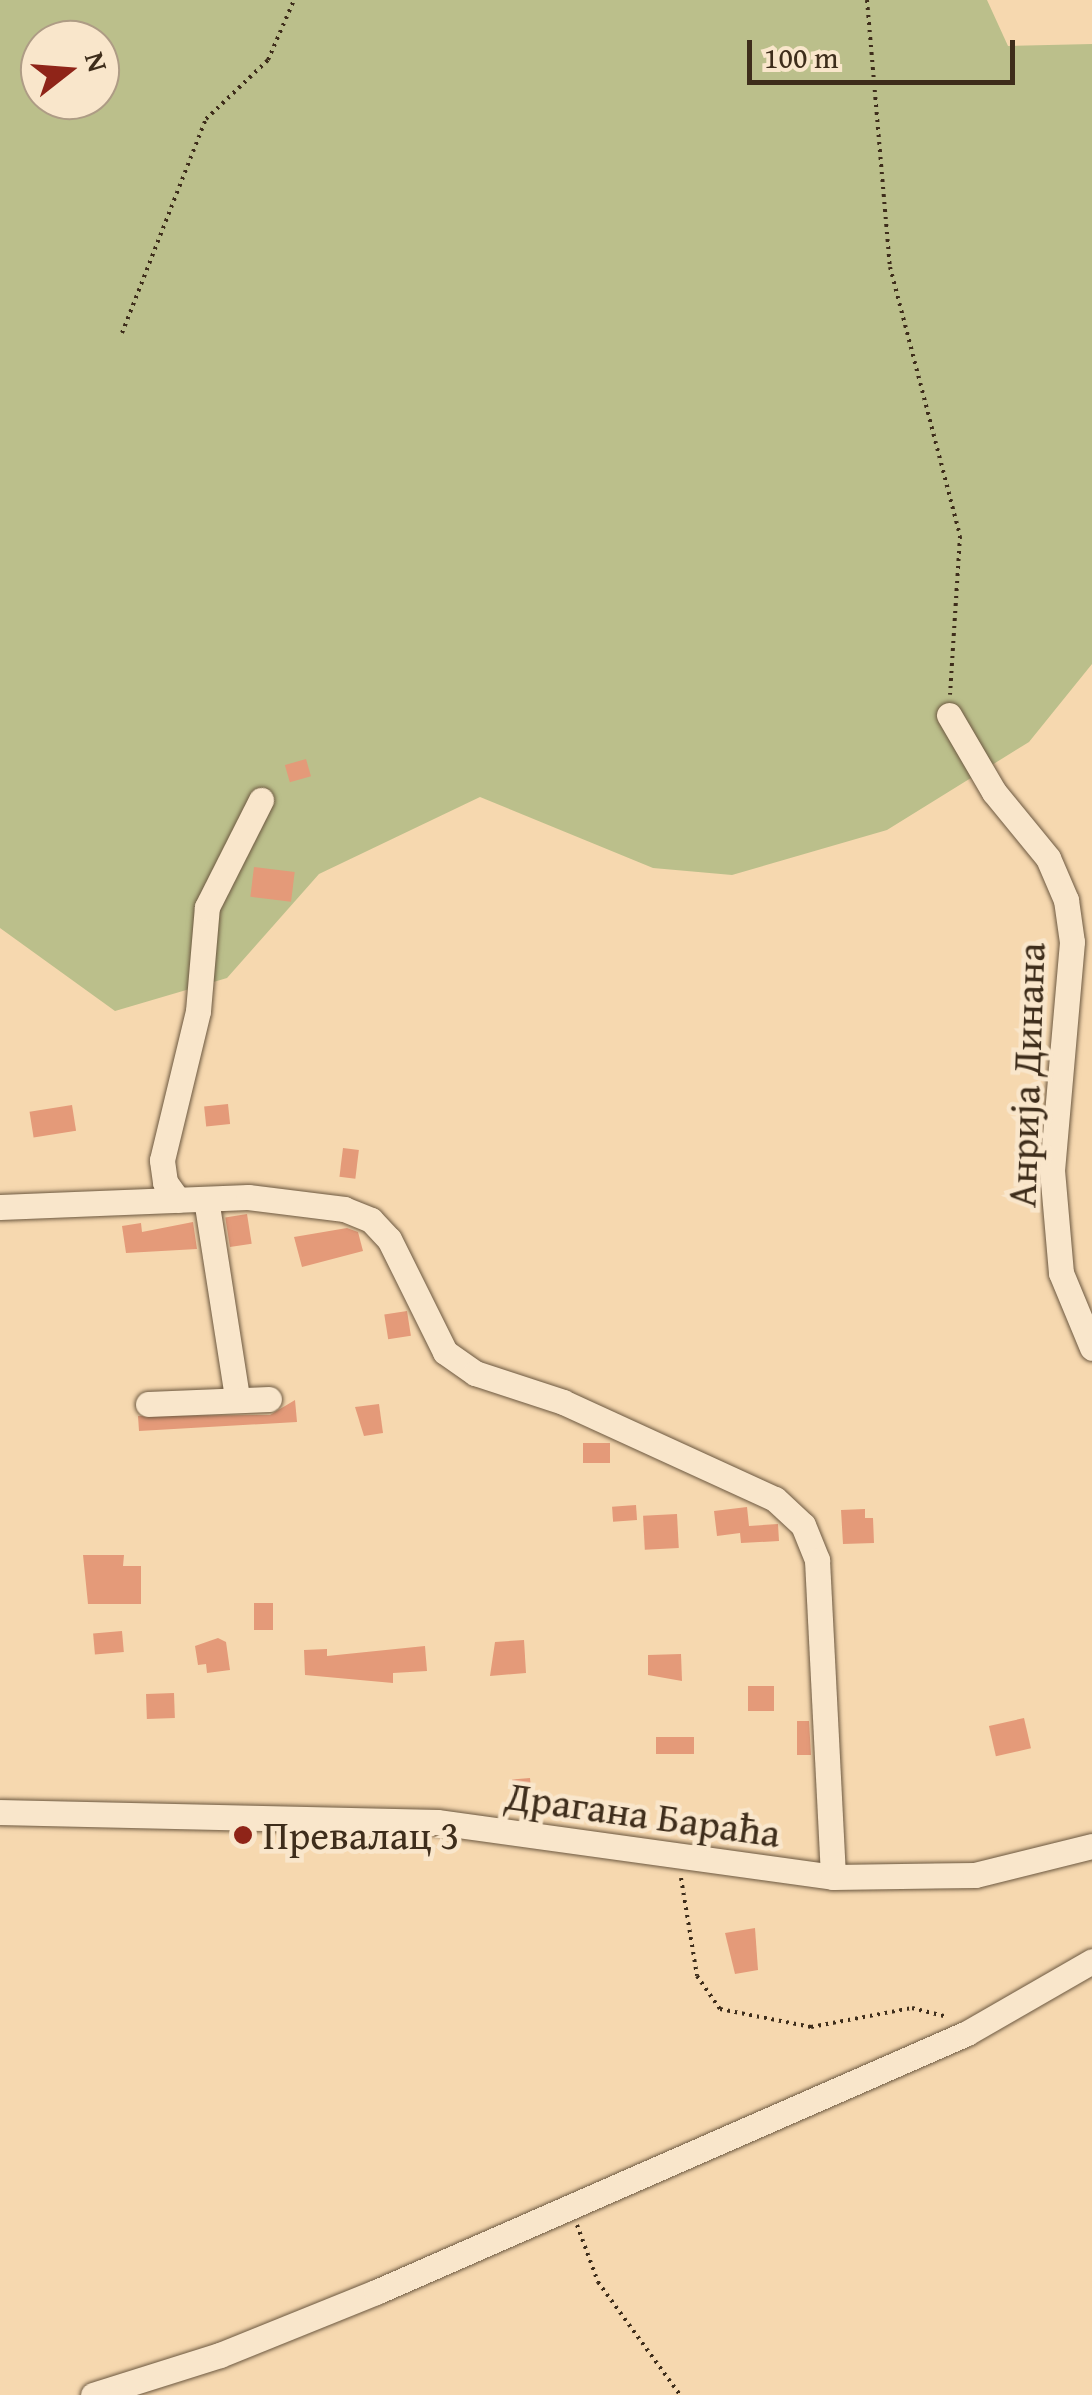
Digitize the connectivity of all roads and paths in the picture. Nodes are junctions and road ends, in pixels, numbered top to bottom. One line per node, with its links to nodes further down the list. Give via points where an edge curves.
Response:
1 (294, 0): 3 (path, via 268,60 206,119)
2 (867, 0): 4 (path, via 890,267 960,536)
3 (122, 333)
4 (949, 716): 9 (street, Анрија Динана, via 983,777 1048,858 1066,900 1072,942 1052,1170 1061,1273)
5 (261, 800): 7 (street, via 207,907 198,1012 162,1160 165,1182)
6 (206, 1199): 7 (street); 10 (street); 16 (street, via 344,1209 371,1220 389,1239 444,1352 474,1373 562,1402 776,1499 803,1525 817,1560)
7 (178, 1200): 8 (street)
8 (0, 1207)
9 (1092, 1348)
10 (237, 1398): 11 (street); 12 (street)
11 (269, 1399)
12 (148, 1404)
13 (0, 1812): 15 (street, Драгана Бараћа, via 437,1822)
14 (1092, 1846): 16 (street, Драгана Бараћа, via 975,1875)
15 (678, 1858): 16 (street, Драгана Бараћа); 18 (path, via 697,1976 720,2010 811,2027 912,2008 935,2011)
16 (833, 1877)
17 (1092, 1960): 18 (street)
18 (966, 2033): 19 (street)
19 (570, 2207): 20 (street, via 220,2355); 21 (path, via 598,2282)
20 (94, 2395)
21 (680, 2395)

